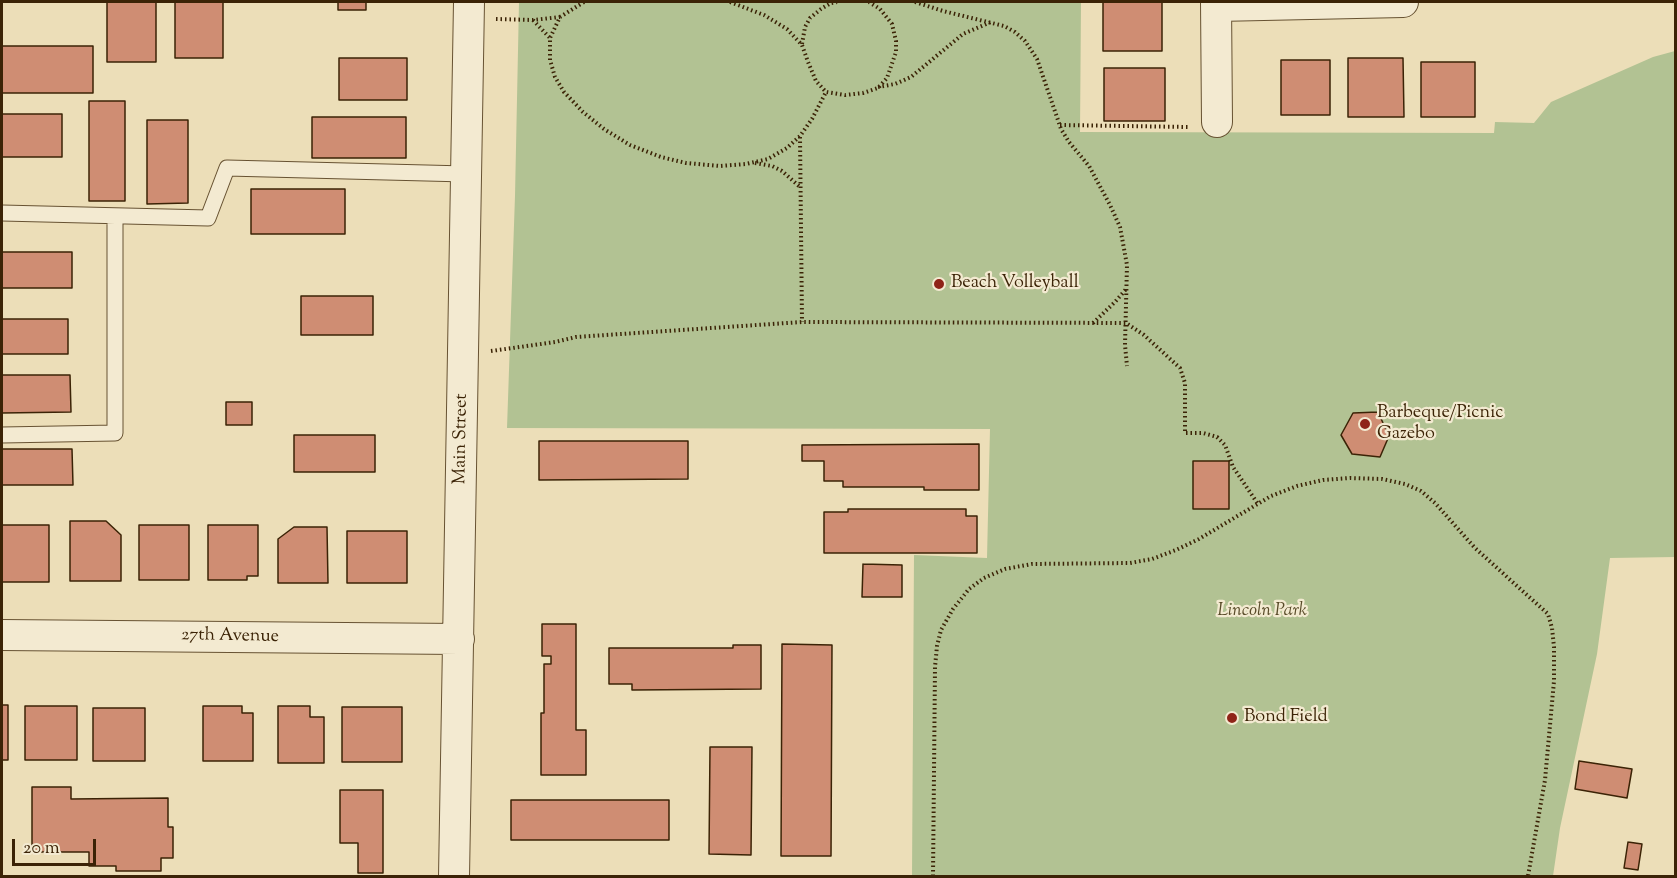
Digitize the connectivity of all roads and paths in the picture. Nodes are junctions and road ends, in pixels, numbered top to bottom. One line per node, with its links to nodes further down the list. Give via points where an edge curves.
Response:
1 (584, 2): 9 (path)
2 (730, 2): 13 (path, via 764,15 787,29)
3 (837, 2): 13 (path, via 810,18)
4 (869, 2): 14 (path, via 892,24 896,41 887,78)
5 (915, 2): 11 (path)
6 (1403, 2): 7 (street)
7 (1217, 4): 16 (street)
8 (469, 10): 10 (path); 20 (street, Main Street)
9 (560, 17): 10 (path); 12 (path)
10 (533, 20): 12 (path)
11 (991, 22): 14 (path, via 963,34 911,77); 17 (path, via 1025,41 1037,59)
12 (550, 38): 19 (path, via 550,60 564,92 604,129 630,145 686,163)
13 (802, 45): 15 (path, via 816,81)
14 (878, 88): 15 (path, via 844,95)
15 (826, 92): 18 (path)
16 (1217, 122): 17 (path, via 1190,127)
17 (1060, 125): 24 (path, via 1089,166 1120,227)
18 (800, 136): 19 (path, via 787,148); 21 (path)
19 (754, 163): 21 (path, via 782,171)
20 (466, 174): 23 (lane, via 227,168 208,218); 28 (street, Main Street)
21 (801, 187): 25 (path)
22 (2, 213): 23 (lane)
23 (115, 217): 30 (lane, via 115,433)
24 (1127, 288): 26 (path); 27 (path)
25 (802, 322): 26 (path); 28 (path, via 576,337)
26 (1093, 323): 27 (path)
27 (1126, 323): 29 (path); 31 (path, via 1180,368 1185,383 1185,434 1217,437)
28 (464, 353): 33 (street, Main Street)
29 (1127, 366)
30 (2, 435)
31 (1258, 504): 35 (path, via 1199,539 1152,559 1113,564 1032,564 1005,569 969,589 953,609 937,646); 36 (path, via 1297,486 1323,480 1371,479 1405,484 1435,503 1475,548 1548,614 1554,647 1554,692 1545,780)
32 (2, 634): 33 (street, 27th Avenue)
33 (459, 639): 34 (street, Main Street)
34 (454, 876)
35 (933, 876)
36 (1528, 876)

